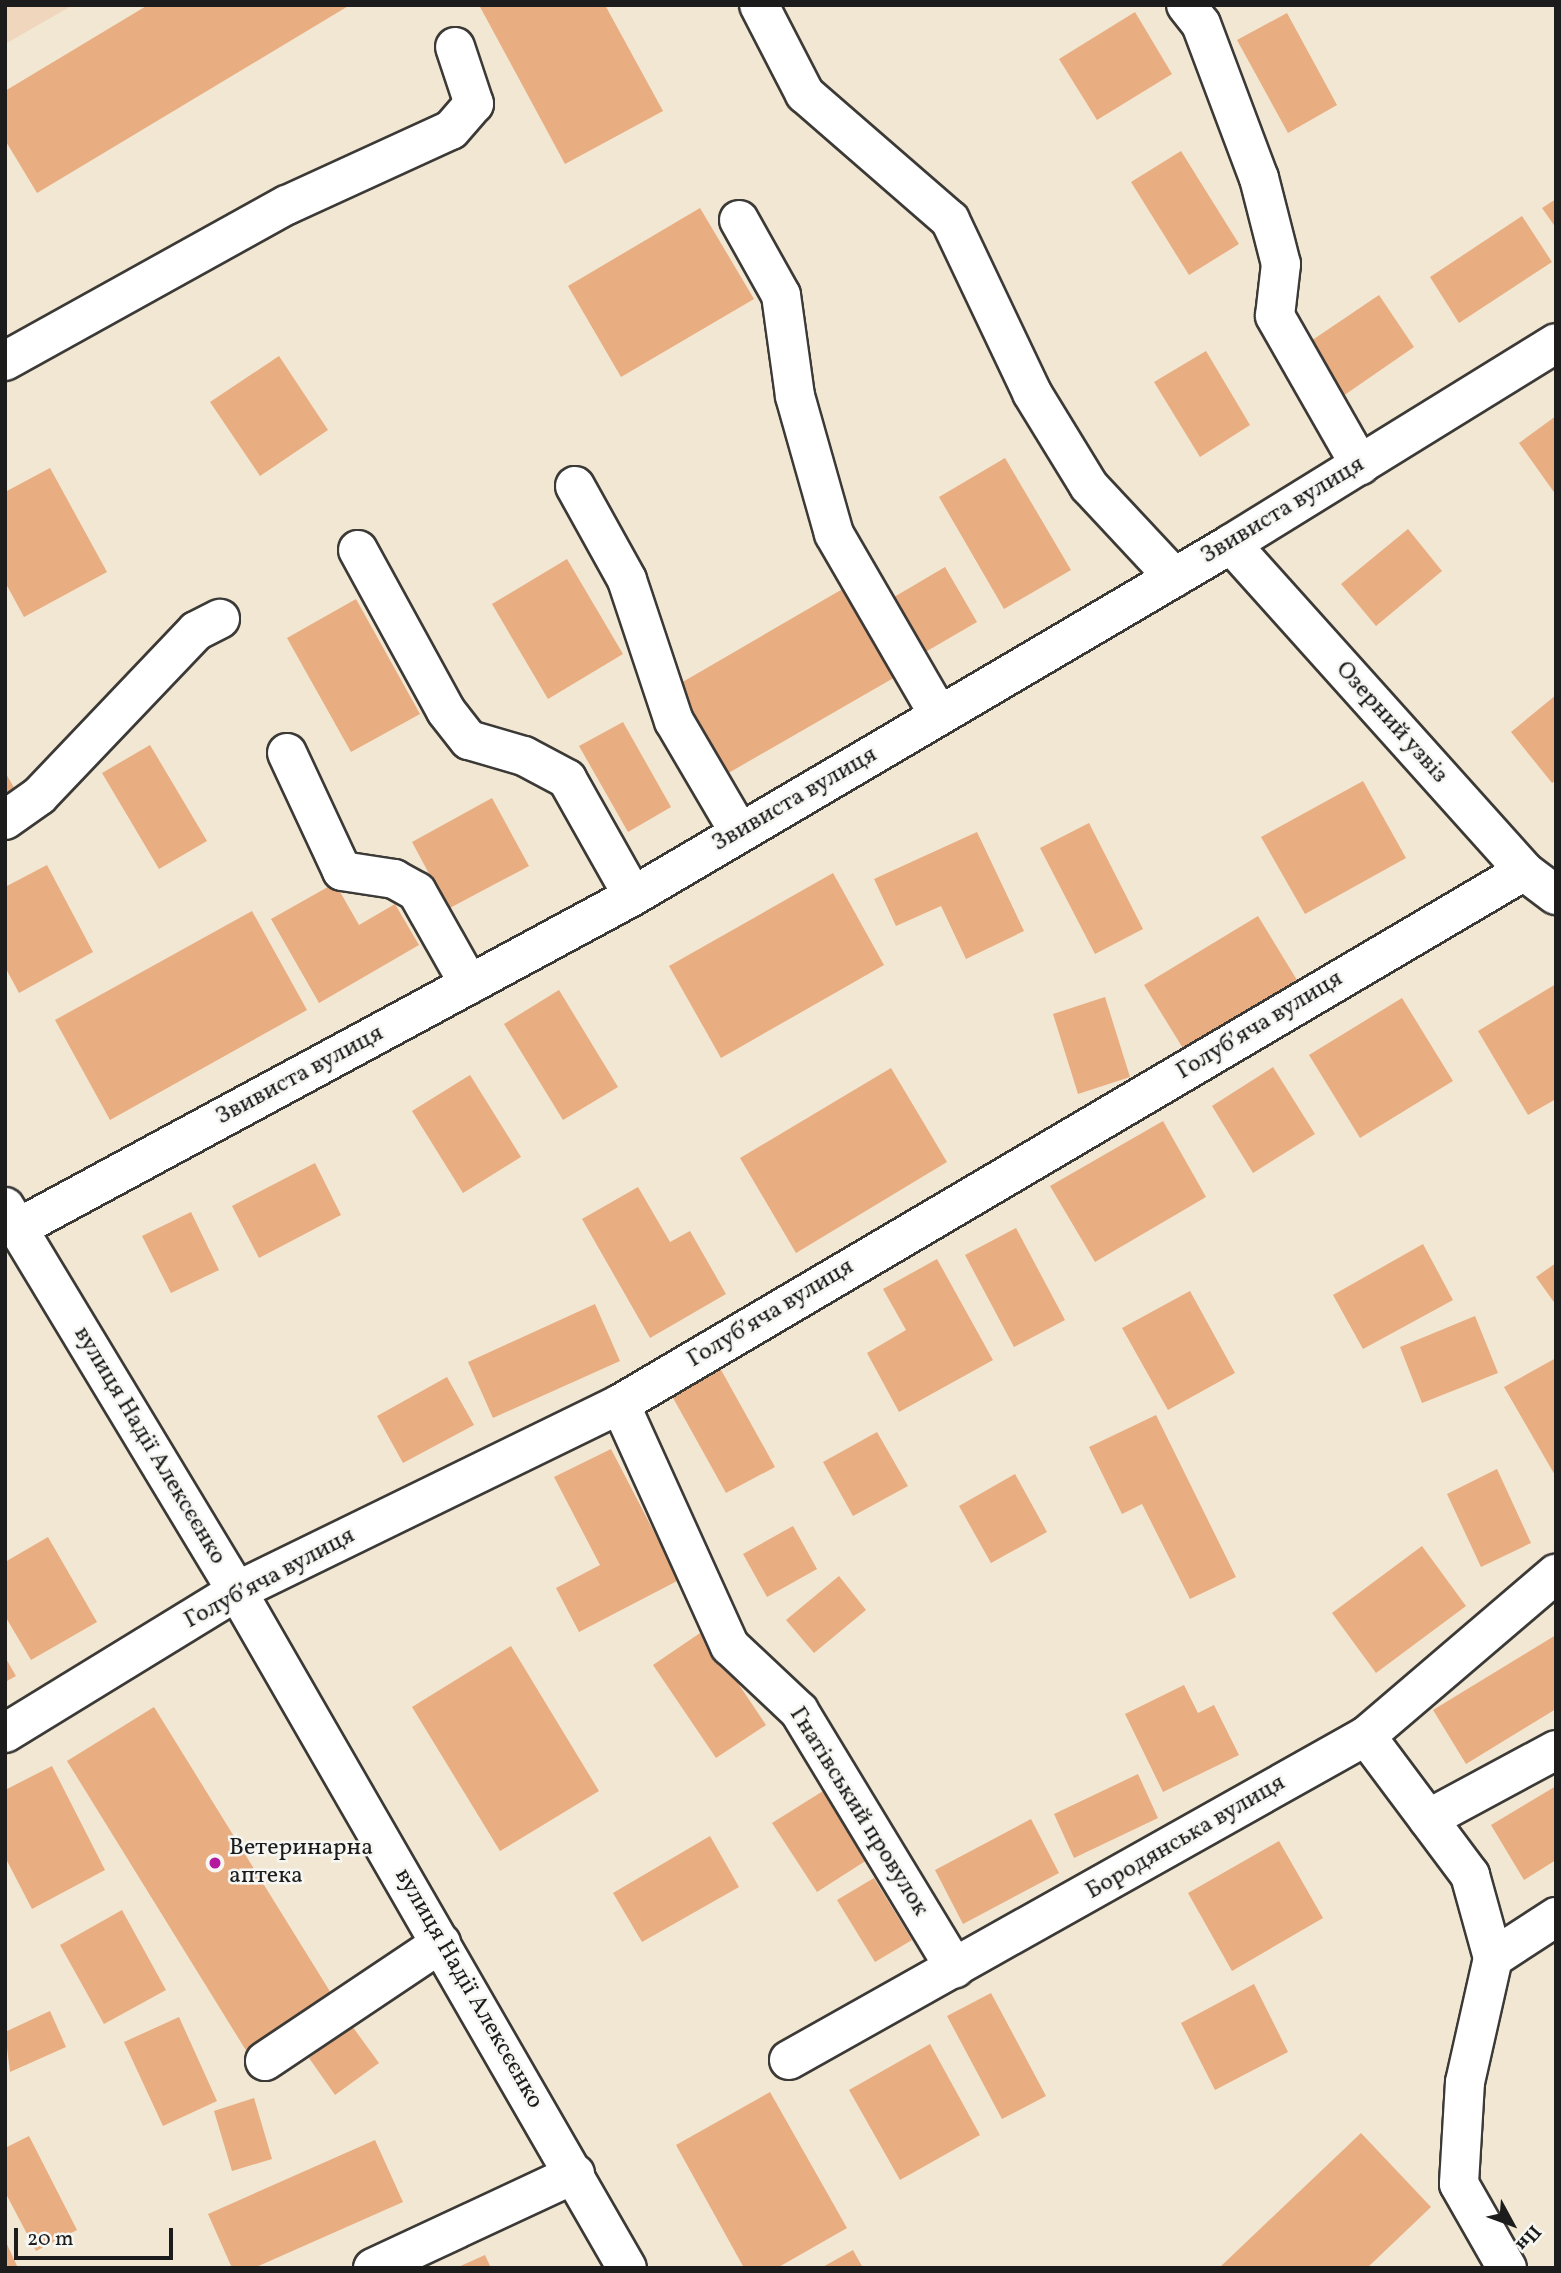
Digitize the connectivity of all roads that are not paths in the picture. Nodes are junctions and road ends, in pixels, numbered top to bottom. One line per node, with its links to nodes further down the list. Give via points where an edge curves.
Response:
1 (759, 5): 11 (street, via 805,94 950,220 1032,393 1089,486)
2 (1186, 5): 7 (street, via 1200,24 1259,178 1281,264 1275,317)
3 (455, 47): 6 (street, via 474,104 451,130 287,205)
4 (739, 220): 13 (street, via 781,295 795,396 834,534)
5 (1556, 343): 7 (street, Звивиста вулиця)
6 (5, 361)
7 (1360, 465): 9 (street, Звивиста вулиця)
8 (575, 486): 16 (street, via 627,580 674,721)
9 (1231, 544): 11 (street, Звивиста вулиця); 17 (street, Озерний узвіз)
10 (358, 550): 19 (street, via 446,711 469,740 524,756 567,779)
11 (1174, 577): 13 (street, Звивиста вулиця)
12 (220, 619): 15 (street, via 196,631 39,796)
13 (939, 715): 16 (street, Звивиста вулиця)
14 (287, 753): 20 (street, via 342,871 394,879 417,892)
15 (5, 820)
16 (739, 832): 19 (street, Звивиста вулиця)
17 (1524, 871): 18 (street, Озерний узвіз); 22 (street, Голубʼяча вулиця)
18 (1556, 895)
19 (633, 896): 20 (street, Звивиста вулиця)
20 (469, 984): 21 (street, Звивиста вулиця)
21 (12, 1218): 24 (street, вулиця Надії Алексєєнко)
22 (620, 1404): 24 (street, Голубʼяча вулиця); 32 (street, Гнатівський провулок, via 730,1646 799,1711)
23 (1556, 1574): 26 (street, Бородянська вулиця)
24 (237, 1591): 25 (street, Голубʼяча вулиця); 30 (street, вулиця Надії Алексєєнко)
25 (5, 1733)
26 (1366, 1736): 28 (street); 32 (street, Бородянська вулиця)
27 (1556, 1750): 28 (street)
28 (1428, 1819): 31 (street, via 1470,1875)
29 (1556, 1917): 31 (street)
30 (441, 1943): 34 (street); 35 (street, вулиця Надії Алексєєнко)
31 (1493, 1958): 38 (street, via 1465,2082 1459,2184)
32 (954, 1969): 33 (street, Бородянська вулиця)
33 (789, 2060)
34 (265, 2061)
35 (575, 2174): 36 (street); 37 (street, вулиця Надії Алексєєнко)
36 (373, 2268)
37 (628, 2268)
38 (1507, 2268)

